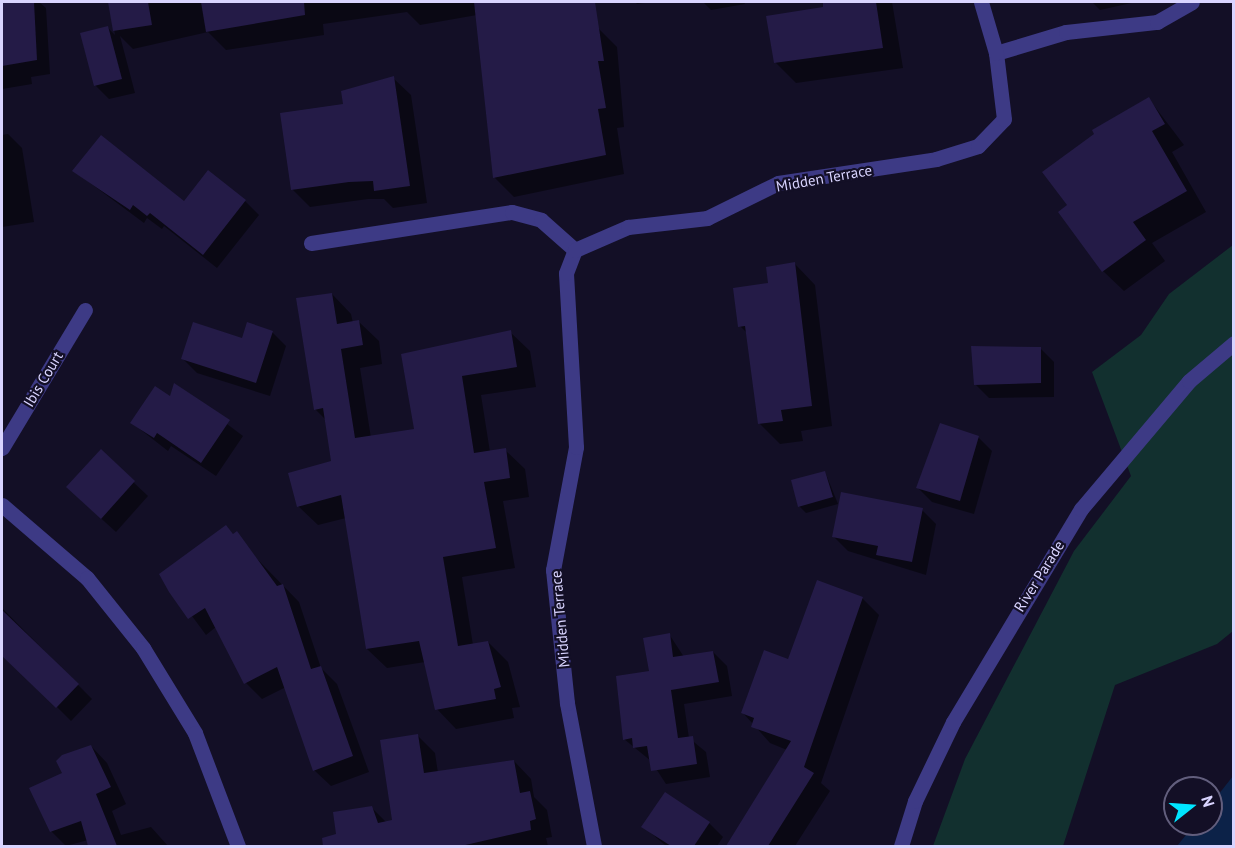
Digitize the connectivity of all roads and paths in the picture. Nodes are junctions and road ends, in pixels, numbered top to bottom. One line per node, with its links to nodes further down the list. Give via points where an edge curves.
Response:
1 (981, 2): 3 (street, Midden Terrace)
2 (1192, 2): 3 (street, via 1157,22 1066,32)
3 (996, 53): 5 (street, Midden Terrace, via 1004,118 978,146 936,159 778,183 707,218 628,227)
4 (311, 243): 5 (street, via 512,212 541,220)
5 (575, 250): 11 (street, Midden Terrace, via 566,273 576,447 554,570 567,704)
6 (85, 310): 8 (street, Ibis Court)
7 (1233, 343): 12 (street, River Parade, via 1189,381 1081,509 953,722 915,801)
8 (2, 448)
9 (2, 505): 10 (street, via 87,578 143,648 195,733)
10 (238, 846)
11 (594, 846)
12 (901, 846)

